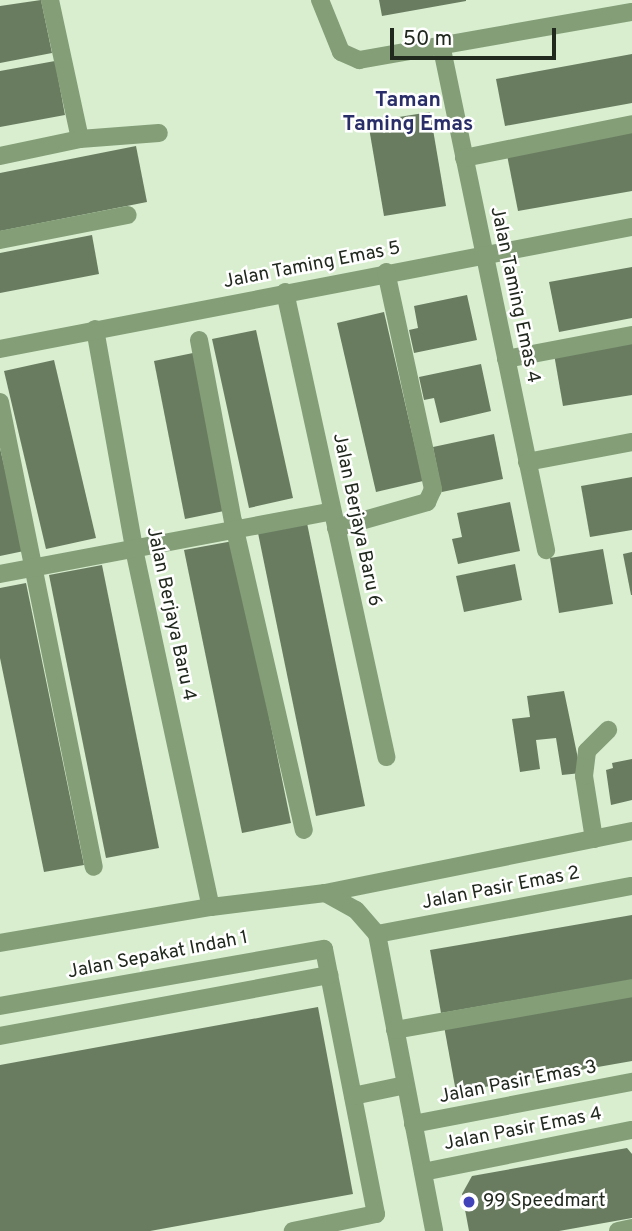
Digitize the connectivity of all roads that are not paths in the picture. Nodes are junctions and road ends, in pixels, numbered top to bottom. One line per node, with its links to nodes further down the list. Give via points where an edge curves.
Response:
1 (50, 0): 7 (street)
2 (320, 0): 4 (street, via 341,52 359,60)
3 (632, 12): 4 (street)
4 (442, 49): 9 (street, Jalan Taming Emas 4)
5 (632, 124): 9 (street)
6 (159, 133): 7 (street)
7 (80, 139): 8 (street)
8 (0, 156)
9 (464, 158): 13 (street, Jalan Taming Emas 4)
10 (128, 215): 12 (street)
11 (632, 227): 13 (street, Jalan Taming Emas 5)
12 (0, 240)
13 (485, 255): 14 (street, Jalan Taming Emas 5); 20 (street, Jalan Taming Emas 4)
14 (386, 272): 15 (street, Jalan Taming Emas 5); 24 (street, via 433,489 427,502)
15 (285, 292): 16 (street, Jalan Taming Emas 5); 24 (street, Jalan Berjaya Baru 6)
16 (95, 330): 19 (street, Jalan Taming Emas 5); 26 (street, Jalan Berjaya Baru 4)
17 (632, 335): 20 (street)
18 (199, 340): 25 (street)
19 (0, 349)
20 (506, 359): 23 (street, Jalan Taming Emas 4)
21 (0, 401): 28 (street)
22 (632, 442): 23 (street)
23 (527, 462): 27 (street, Jalan Taming Emas 4)
24 (334, 519): 25 (street); 31 (street, Jalan Berjaya Baru 6)
25 (235, 529): 26 (street); 32 (street)
26 (134, 549): 28 (street); 38 (street, Jalan Berjaya Baru 4)
27 (546, 550)
28 (34, 569): 29 (street); 35 (street)
29 (0, 574)
30 (608, 730): 34 (street, via 587,751 584,776)
31 (386, 757)
32 (304, 830)
33 (632, 831): 34 (street)
34 (594, 839): 37 (street)
35 (94, 867)
36 (632, 886): 39 (street, Jalan Pasir Emas 2)
37 (326, 893): 38 (street); 39 (street, via 356,910)
38 (211, 907): 40 (street)
39 (377, 934): 46 (street)
40 (0, 943)
41 (329, 975): 42 (street, Jalan Sepakat Indah 1, via 324,949); 45 (street); 50 (street)
42 (156, 979): 44 (street, Jalan Sepakat Indah 1); 45 (street)
43 (632, 988): 46 (street)
44 (0, 1006)
45 (161, 1006): 47 (street)
46 (395, 1030): 49 (street)
47 (0, 1036)
48 (632, 1083): 51 (street, Jalan Pasir Emas 3)
49 (405, 1085): 50 (street); 51 (street)
50 (353, 1096): 55 (street, via 376,1214)
51 (413, 1124): 53 (street)
52 (632, 1130): 53 (street, Jalan Pasir Emas 4)
53 (423, 1172): 56 (street)
54 (632, 1228): 57 (street)
55 (293, 1231)
56 (434, 1231)
57 (618, 1231)

